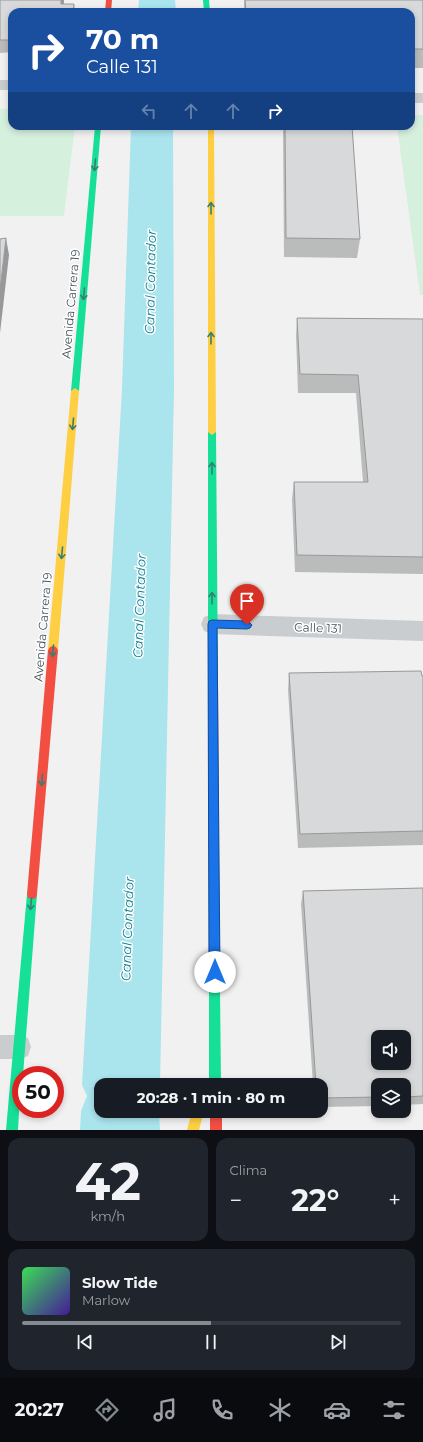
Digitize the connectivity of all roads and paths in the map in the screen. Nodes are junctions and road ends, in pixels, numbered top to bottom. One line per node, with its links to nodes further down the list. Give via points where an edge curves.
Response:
1 (98, 130): 6 (main road, Avenida Carrera 19, one-way to 6)
2 (211, 130): 3 (main road, one-way to 2)
3 (212, 624): 4 (street, Calle 131); 5 (main road)
4 (423, 631)
5 (215, 987): 7 (main road); 9 (main road)
6 (9, 1047): 8 (main road, Avenida Carrera 19)
7 (205, 1070)
8 (12, 1076)
9 (216, 1078)
10 (13, 1118): 15 (main road, Avenida Carrera 19)
11 (21, 1118): 14 (main road)
12 (196, 1118): 16 (main road)
13 (216, 1118): 17 (main road)
14 (22, 1123)
15 (12, 1130)
16 (193, 1130)
17 (216, 1130)

